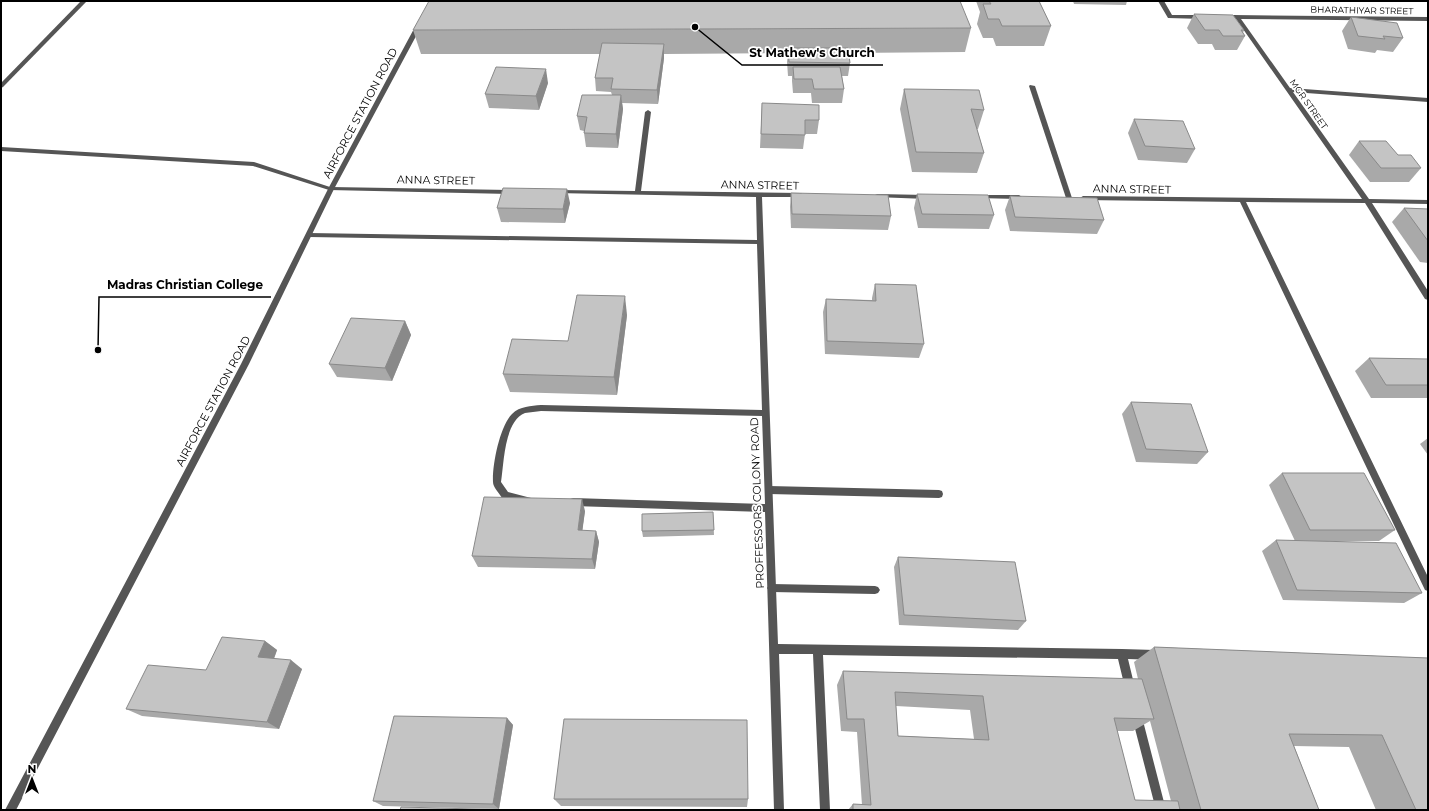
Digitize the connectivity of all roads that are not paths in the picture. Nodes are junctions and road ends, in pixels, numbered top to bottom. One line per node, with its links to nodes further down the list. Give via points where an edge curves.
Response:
1 (84, 1): 8 (street)
2 (1161, 1): 4 (street, via 1170,17)
3 (424, 15): 14 (street, AIRFORCE STATION ROAD)
4 (1207, 17)
5 (1229, 17): 6 (street, BHARATHIYAR STREET)
6 (1236, 17): 7 (street, BHARATHIYAR STREET); 10 (street, MGR STREET)
7 (1428, 19)
8 (1, 86)
9 (1032, 86): 25 (street)
10 (1289, 90): 11 (street); 27 (street, MGR STREET)
11 (1428, 100)
12 (648, 112): 17 (street)
13 (1, 149): 14 (street, ANNA STREET, via 254,164)
14 (331, 189): 15 (street, ANNA STREET); 29 (street, AIRFORCE STATION ROAD)
15 (520, 192)
16 (552, 192): 17 (street, ANNA STREET)
17 (638, 193): 18 (street, ANNA STREET)
18 (759, 195): 19 (street, ANNA STREET); 30 (street, PROFFESSORS COLONY ROAD)
19 (807, 195)
20 (870, 196): 21 (street)
21 (934, 197)
22 (974, 197): 23 (street)
23 (1029, 198)
24 (1061, 198): 25 (street, ANNA STREET)
25 (1069, 198): 26 (street, ANNA STREET)
26 (1242, 200): 27 (street, ANNA STREET); 38 (street)
27 (1367, 201): 28 (street, ANNA STREET); 31 (street, MGR STREET)
28 (1428, 202)
29 (309, 235): 30 (street); 45 (street, AIRFORCE STATION ROAD, via 245,364)
30 (760, 242): 32 (street, PROFFESSORS COLONY ROAD)
31 (1428, 297)
32 (766, 414): 33 (street, PROFFESSORS COLONY ROAD); 35 (street, via 541,408 521,412 508,423 497,483 505,495)
33 (769, 490): 34 (street); 37 (street, PROFFESSORS COLONY ROAD)
34 (938, 494)
35 (533, 501)
36 (564, 502): 37 (street)
37 (769, 508): 39 (street, PROFFESSORS COLONY ROAD)
38 (1428, 587)
39 (772, 588): 40 (street); 41 (street, PROFFESSORS COLONY ROAD)
40 (875, 590)
41 (774, 649): 42 (street); 46 (street, PROFFESSORS COLONY ROAD)
42 (818, 649): 43 (street); 47 (street)
43 (1122, 654): 44 (street); 48 (street)
44 (1161, 655)
45 (10, 810)
46 (779, 810)
47 (825, 810)
48 (1160, 810)

